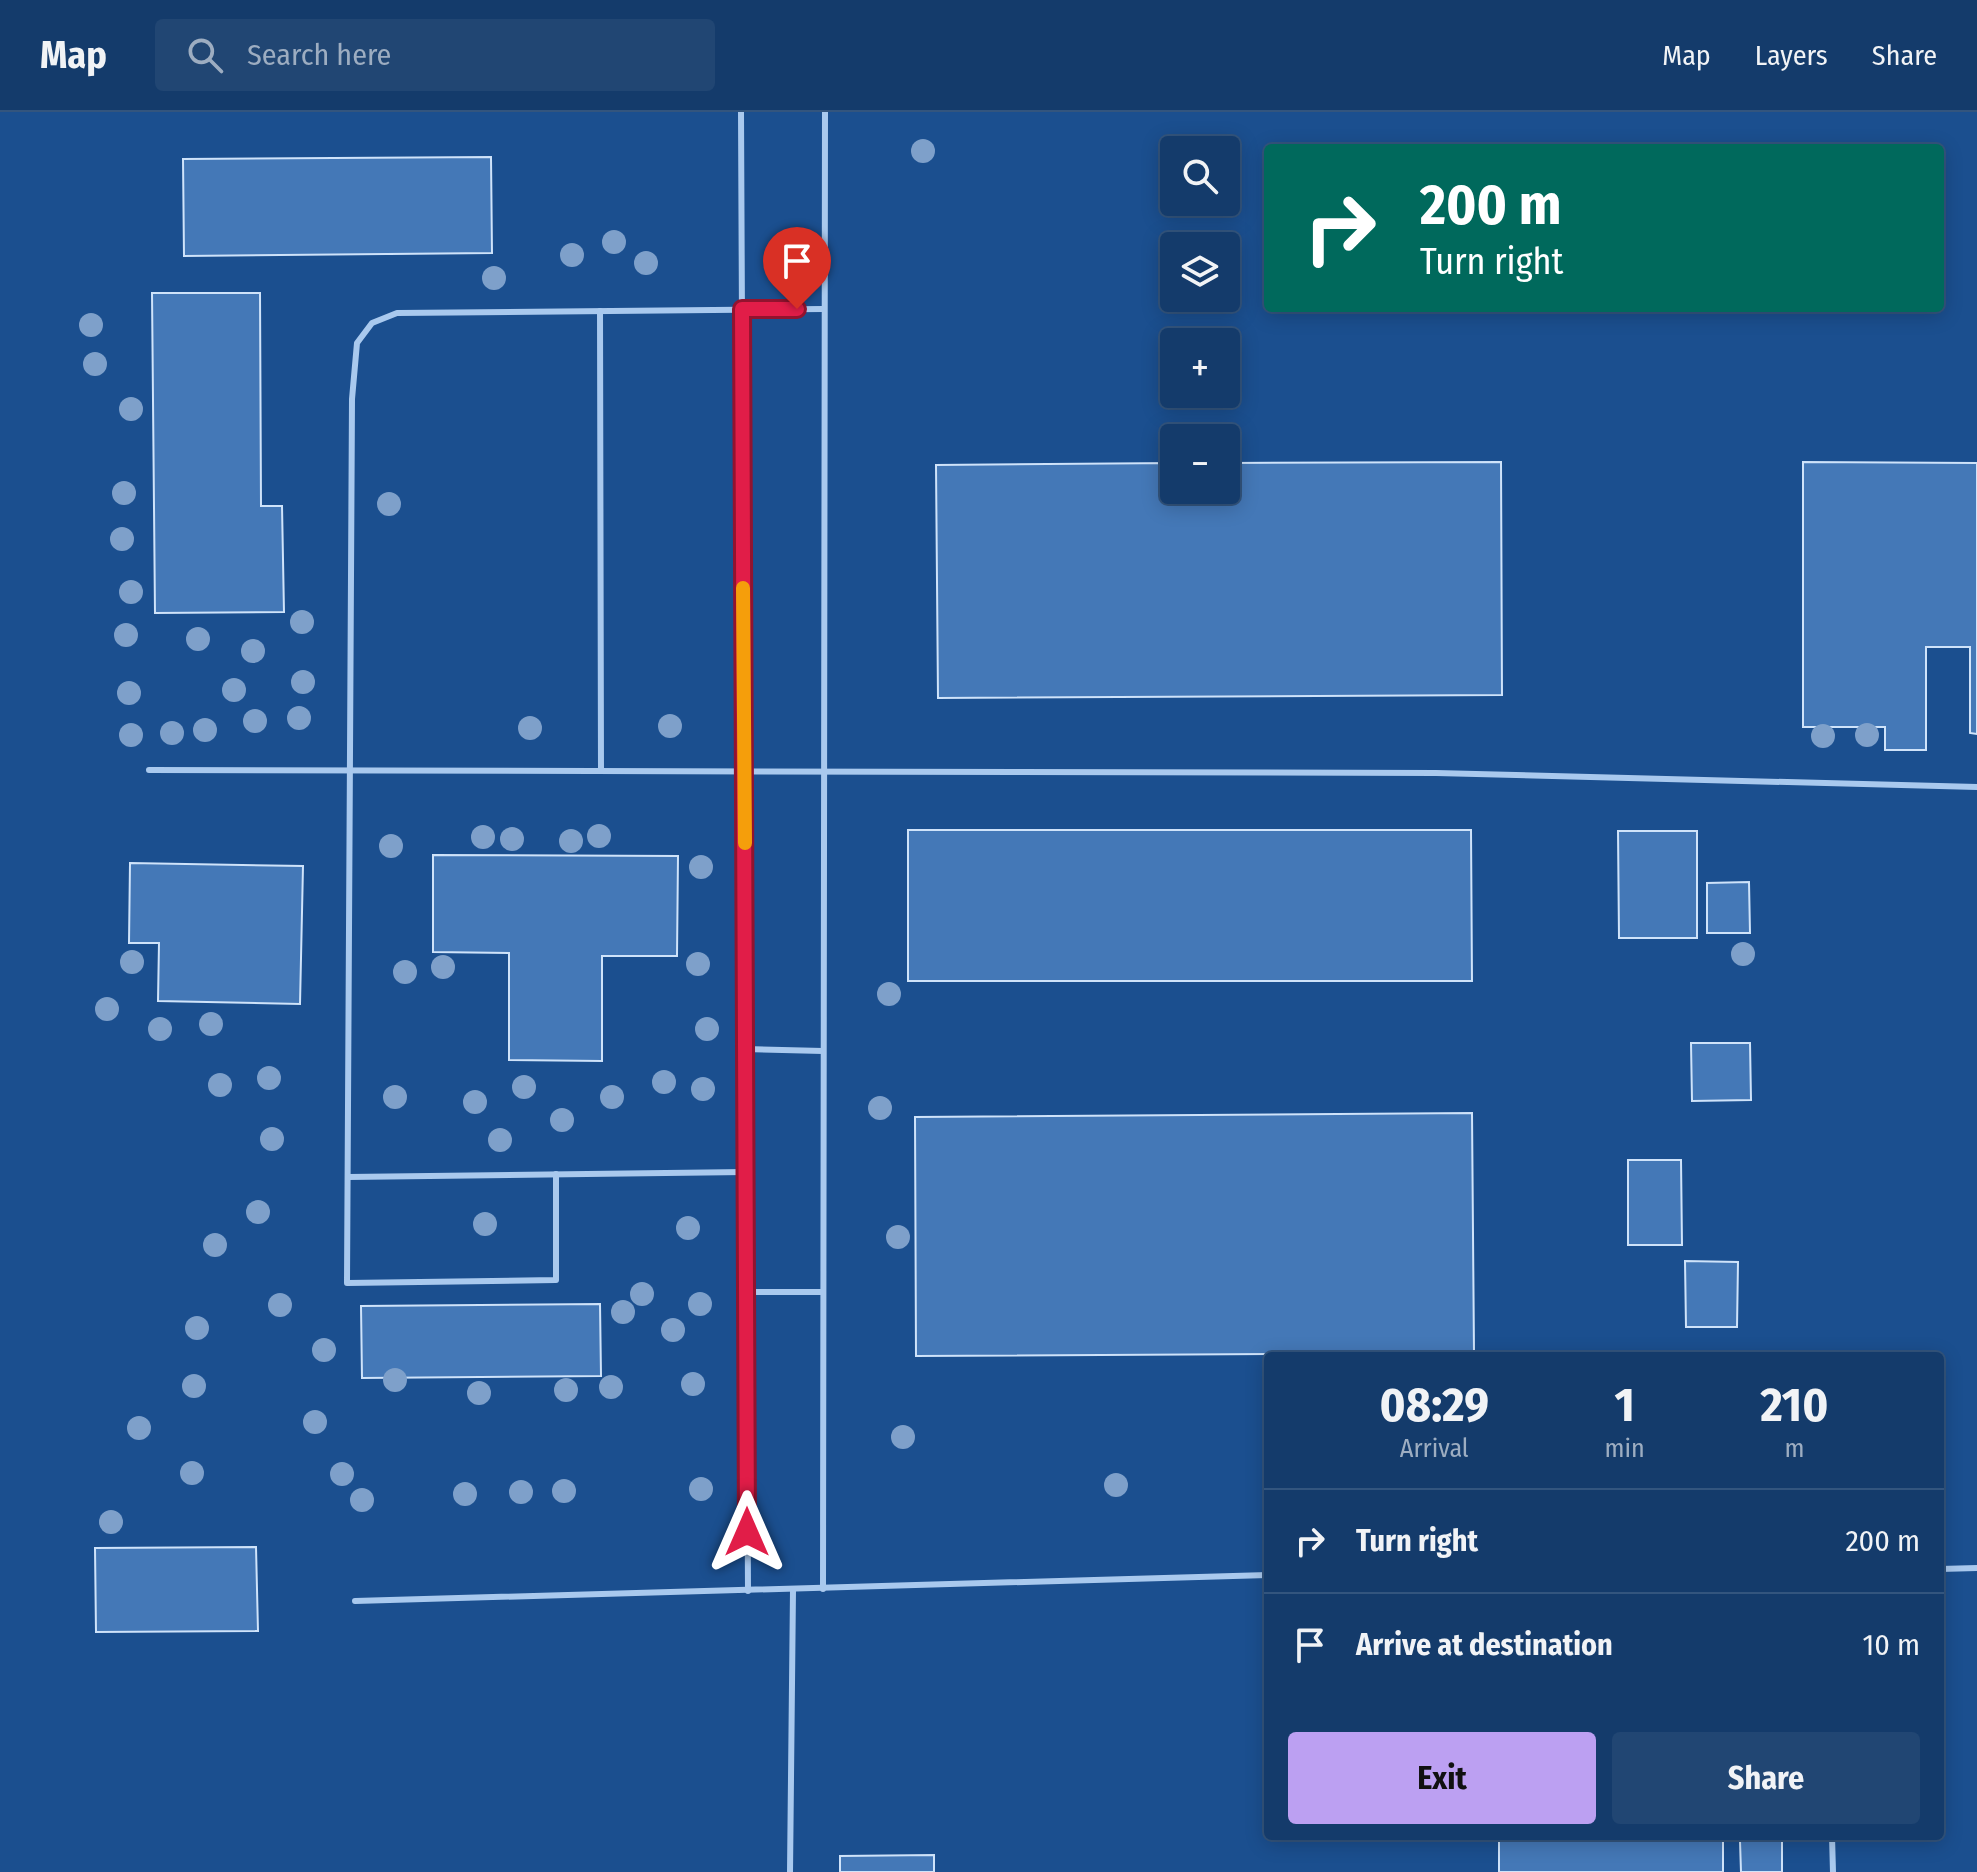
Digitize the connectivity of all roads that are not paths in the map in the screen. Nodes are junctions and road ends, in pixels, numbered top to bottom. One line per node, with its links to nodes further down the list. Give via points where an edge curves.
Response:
1 (741, 112): 3 (lane)
2 (825, 112): 4 (lane)
3 (742, 309): 4 (lane); 5 (lane); 9 (lane)
4 (824, 309): 10 (lane)
5 (600, 311): 7 (lane, via 397,313 372,323 357,343 352,399); 8 (lane)
6 (149, 770): 7 (lane)
7 (350, 770): 8 (lane); 16 (lane)
8 (601, 771): 9 (lane)
9 (744, 771): 10 (lane); 12 (lane)
10 (824, 771): 11 (lane, via 1436,773); 13 (lane)
11 (1977, 787)
12 (745, 1049): 13 (lane); 14 (lane)
13 (823, 1051): 18 (lane)
14 (745, 1172): 15 (lane); 17 (lane)
15 (556, 1174): 16 (lane); 16 (lane, via 556,1280 347,1283)
16 (348, 1177)
17 (745, 1292): 18 (lane); 24 (lane)
18 (823, 1292): 22 (lane)
19 (1977, 1568): 20 (lane)
20 (1944, 1569)
21 (1264, 1575): 22 (lane)
22 (823, 1589): 23 (lane)
23 (793, 1590): 24 (lane); 27 (lane)
24 (748, 1591): 25 (lane)
25 (355, 1601)
26 (1832, 1840): 28 (lane)
27 (790, 1872)
28 (1833, 1872)

